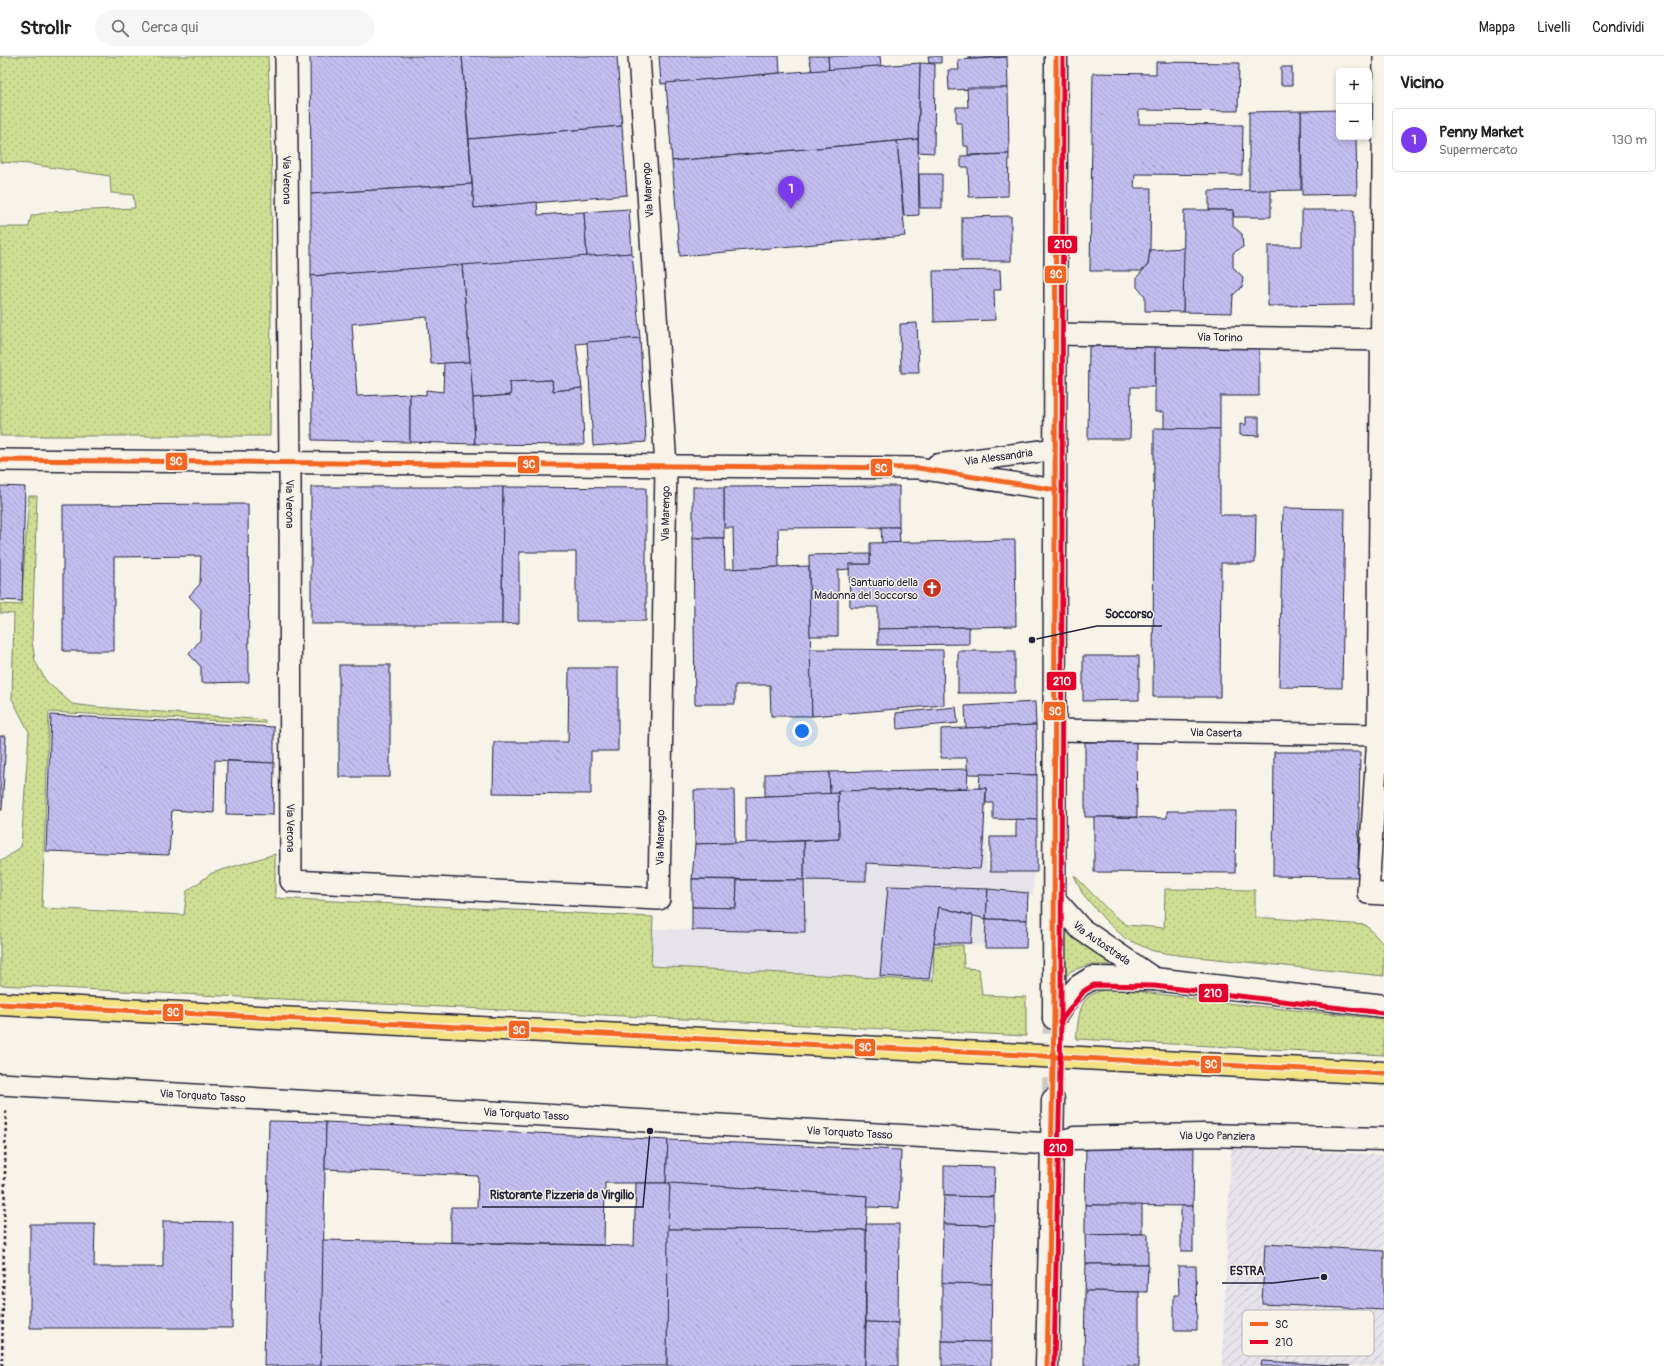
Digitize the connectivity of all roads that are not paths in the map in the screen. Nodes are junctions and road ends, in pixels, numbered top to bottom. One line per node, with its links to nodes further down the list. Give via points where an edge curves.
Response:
1 (286, 56): 9 (street, Via Verona)
2 (639, 56): 10 (street, Via Marengo)
3 (1056, 56): 5 (street)
4 (1384, 56): 6 (street)
5 (1056, 334): 6 (street, Via Torino); 7 (street)
6 (1382, 340): 14 (street)
7 (1056, 449): 11 (street, Via Alessandria); 12 (street)
8 (0, 460): 9 (street, Via Alessandria)
9 (290, 462): 10 (street, Via Alessandria); 16 (street, Via Verona, via 291,881)
10 (666, 466): 11 (street, Via Alessandria); 16 (street, Via Marengo)
11 (918, 468): 12 (street, Via Alessandria)
12 (1056, 490): 13 (street)
13 (1055, 730): 14 (street, Via Caserta); 17 (street)
14 (1378, 735): 15 (street)
15 (1376, 893)
16 (659, 899)
17 (1055, 900): 18 (street, Via Autostrada, via 1081,929); 18 (street, Via Autostrada, via 1054,1018 1079,986 1092,978)
18 (1154, 979): 20 (street, Via Autostrada)
19 (0, 1004): 21 (highway)
20 (1384, 1006)
21 (1384, 1073)
22 (0, 1084): 25 (street, Via Torquato Tasso)
23 (1053, 1100): 25 (street)
24 (1384, 1139): 25 (street, Via Ugo Panziera, via 1195,1135 1074,1138)
25 (1052, 1144): 26 (street)
26 (1047, 1366)

